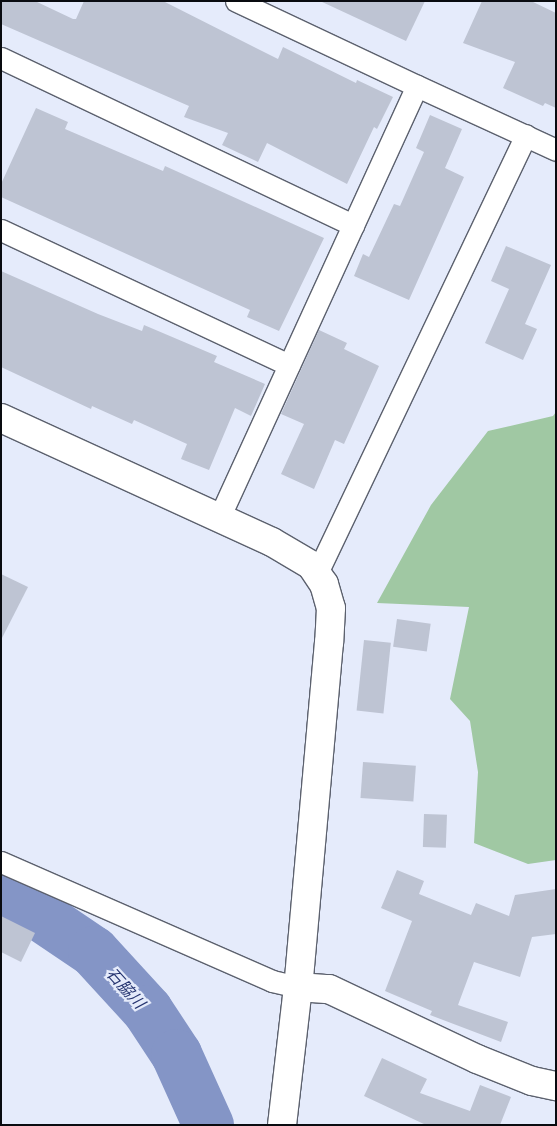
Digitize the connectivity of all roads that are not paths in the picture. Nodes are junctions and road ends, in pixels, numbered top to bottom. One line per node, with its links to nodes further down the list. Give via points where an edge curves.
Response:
1 (236, 1): 3 (street)
2 (1, 58): 6 (street)
3 (417, 86): 4 (street); 6 (street)
4 (526, 134): 5 (street); 11 (street)
5 (556, 150)
6 (353, 225): 8 (street)
7 (1, 230): 8 (street)
8 (289, 365): 10 (street)
9 (1, 418): 10 (street)
10 (219, 518): 11 (street, via 272,542 311,564)
11 (317, 573): 13 (street, via 331,608)
12 (1, 862): 13 (street, via 272,981)
13 (298, 987): 14 (street, via 329,989 477,1059 532,1081); 15 (street)
14 (556, 1086)
15 (282, 1125)

